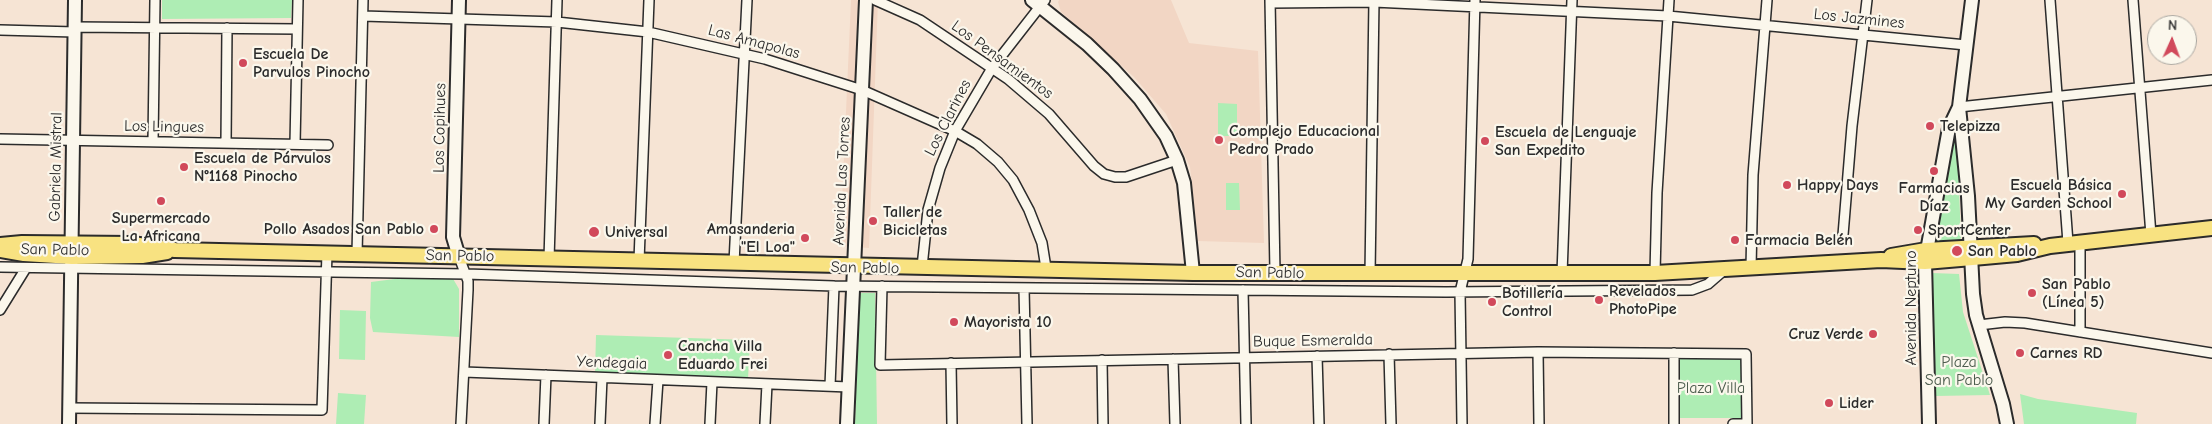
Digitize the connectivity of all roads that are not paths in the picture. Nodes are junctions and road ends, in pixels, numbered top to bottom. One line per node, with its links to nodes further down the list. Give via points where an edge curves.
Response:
1 (75, 0): 30 (main road, Gabriela Mistral)
2 (155, 0): 28 (street)
3 (298, 0): 31 (street)
4 (364, 0): 23 (street)
5 (459, 0): 25 (main road, Los Copihues)
6 (557, 0): 26 (street)
7 (649, 0): 33 (street)
8 (747, 0): 36 (street)
9 (866, 0): 40 (main road, Avenida Las Torres)
10 (875, 0): 37 (street, Los Pensamientos, via 920,20)
11 (1572, 0): 22 (street)
12 (1669, 0): 24 (street)
13 (1767, 0): 27 (street)
14 (1867, 0): 34 (street)
15 (1972, 0): 35 (main road, Avenida Neptuno)
16 (2050, 0): 41 (street)
17 (2133, 0): 39 (street)
18 (1270, 1): 19 (street, Los Jazmines); 74 (street)
19 (1374, 1): 21 (street, Los Jazmines); 78 (street)
20 (1039, 2): 37 (street, Los Clarines); 50 (main road, via 1127,84 1159,126)
21 (1475, 3): 22 (street, Los Jazmines); 79 (street, via 1468,259)
22 (1572, 10): 24 (street, Los Jazmines); 80 (street)
23 (363, 16): 25 (street, Las Amapolas); 59 (street)
24 (1668, 16): 27 (street, Los Jazmines); 76 (street)
25 (459, 19): 26 (street, Las Amapolas); 62 (main road, Los Copihues, via 453,237)
26 (556, 22): 33 (street, Las Amapolas); 63 (street)
27 (1765, 24): 34 (street, Los Jazmines); 71 (street, via 1753,175)
28 (155, 28): 29 (street); 30 (street); 46 (street)
29 (227, 28): 31 (street); 47 (street)
30 (75, 29): 32 (street); 45 (main road, Gabriela Mistral)
31 (297, 29): 48 (street)
32 (0, 30)
33 (648, 32): 36 (street, Las Amapolas); 64 (street)
34 (1863, 34): 35 (street, Los Jazmines); 52 (street)
35 (1966, 46): 42 (main road, Avenida Neptuno)
36 (745, 54): 40 (street, Las Amapolas); 65 (street)
37 (992, 68): 43 (street, Los Clarines); 50 (street, Los Pensamientos, via 1039,104 1104,174 1126,176)
38 (2212, 80): 39 (street)
39 (2140, 88): 41 (street); 53 (street)
40 (862, 90): 43 (street, Las Amapolas); 66 (main road, Avenida Las Torres)
41 (2057, 97): 42 (street); 54 (street)
42 (1959, 107): 57 (main road, Avenida Neptuno); 61 (main road, Avenida Neptuno, via 1949,128)
43 (955, 131): 68 (street, Los Clarines, via 931,198 924,232); 70 (street, Las Amapolas, via 987,152 1014,180 1034,222 1044,250)
44 (0, 139): 45 (street, Los Lingues)
45 (73, 140): 46 (street, Los Lingues); 60 (main road, Gabriela Mistral)
46 (153, 142): 47 (street, Los Lingues)
47 (226, 143): 48 (street, Los Lingues)
48 (296, 144): 49 (street, Los Lingues)
49 (328, 145)
50 (1177, 160): 75 (main road, via 1186,200)
51 (2212, 228): 53 (main road, San Pablo)
52 (1843, 235)
53 (2151, 235): 54 (main road, San Pablo)
54 (2074, 243): 57 (main road, San Pablo, via 2050,246 2019,244); 89 (street)
55 (0, 245): 60 (main road, San Pablo, via 22,243)
56 (0, 250): 60 (main road, San Pablo)
57 (1971, 252): 61 (main road, San Pablo); 88 (main road, Avenida Neptuno, via 1972,294)
58 (327, 253): 59 (main road, San Pablo); 60 (main road, San Pablo, via 175,250 132,244); 73 (street)
59 (357, 254): 62 (main road, San Pablo)
60 (72, 256): 69 (street, San Pablo); 73 (street, San Pablo); 109 (main road, Gabriela Mistral)
61 (1926, 256): 71 (main road, San Pablo, via 1903,253 1881,260); 130 (main road, Avenida Neptuno)
62 (459, 257): 63 (main road, San Pablo); 77 (street)
63 (549, 259): 64 (main road, San Pablo)
64 (639, 261): 65 (main road, San Pablo)
65 (734, 263): 66 (main road, San Pablo)
66 (854, 266): 68 (main road, San Pablo); 81 (main road, Avenida Las Torres)
67 (0, 267): 69 (street, San Pablo)
68 (922, 267): 70 (main road, San Pablo)
69 (26, 268): 87 (street)
70 (1046, 268): 75 (main road, San Pablo)
71 (1751, 268): 72 (main road, San Pablo)
72 (1723, 271): 76 (main road, San Pablo); 86 (street, San Pablo, via 1708,284 1692,290)
73 (326, 272): 77 (street, San Pablo); 109 (street, via 322,410)
74 (1275, 272): 75 (main road, San Pablo); 78 (main road, San Pablo)
75 (1193, 273)
76 (1655, 273): 80 (main road, San Pablo)
77 (466, 274): 82 (street, San Pablo); 101 (street)
78 (1370, 274): 79 (main road, San Pablo)
79 (1463, 274): 80 (main road, San Pablo); 86 (street)
80 (1562, 274)
81 (853, 285): 82 (street, San Pablo); 83 (street, San Pablo); 108 (main road, Avenida Las Torres)
82 (834, 286): 107 (street)
83 (882, 286): 84 (street, San Pablo); 100 (street, Buque Esmeralda, via 880,365)
84 (1024, 288): 85 (street, San Pablo); 99 (street)
85 (1243, 290): 86 (street, San Pablo); 96 (street)
86 (1460, 292): 91 (street)
87 (0, 310)
88 (1979, 325): 89 (street, via 2015,322); 131 (main road, Avenida Neptuno)
89 (2080, 332): 92 (street)
90 (1538, 352): 91 (street, Buque Esmeralda); 94 (street, Buque Esmeralda); 126 (street)
91 (1460, 353): 93 (street, Buque Esmeralda); 125 (street)
92 (2212, 353)
93 (1390, 354): 95 (street, Buque Esmeralda); 124 (street)
94 (1674, 354): 127 (street); 129 (street, Buque Esmeralda, via 1746,354)
95 (1317, 356): 96 (street, Buque Esmeralda); 123 (street)
96 (1244, 357): 97 (street, Buque Esmeralda); 122 (street)
97 (1173, 359): 98 (street, Buque Esmeralda); 121 (street)
98 (1102, 360): 99 (street, Buque Esmeralda); 120 (street)
99 (1026, 362): 100 (street, Buque Esmeralda); 119 (street)
100 (951, 363): 118 (street)
101 (464, 372): 102 (street, Yendegaia); 111 (street)
102 (546, 375): 103 (street, Yendegaia); 112 (street)
103 (602, 378): 104 (street, Yendegaia); 113 (street)
104 (658, 380): 105 (street, Yendegaia); 114 (street)
105 (712, 382): 106 (street, Yendegaia); 115 (street)
106 (767, 384): 107 (street, Yendegaia); 116 (street)
107 (830, 386): 108 (street, Yendegaia)
108 (849, 387): 117 (main road, Avenida Las Torres)
109 (69, 408): 110 (main road, Gabriela Mistral)
110 (69, 424)
111 (462, 424)
112 (544, 424)
113 (600, 424)
114 (656, 424)
115 (710, 424)
116 (765, 424)
117 (847, 424)
118 (952, 424)
119 (1027, 424)
120 (1103, 424)
121 (1175, 424)
122 (1246, 424)
123 (1318, 424)
124 (1391, 424)
125 (1462, 424)
126 (1539, 424)
127 (1674, 424)
128 (1733, 424): 129 (street)
129 (1747, 424)
130 (1929, 424)
131 (2007, 424)

